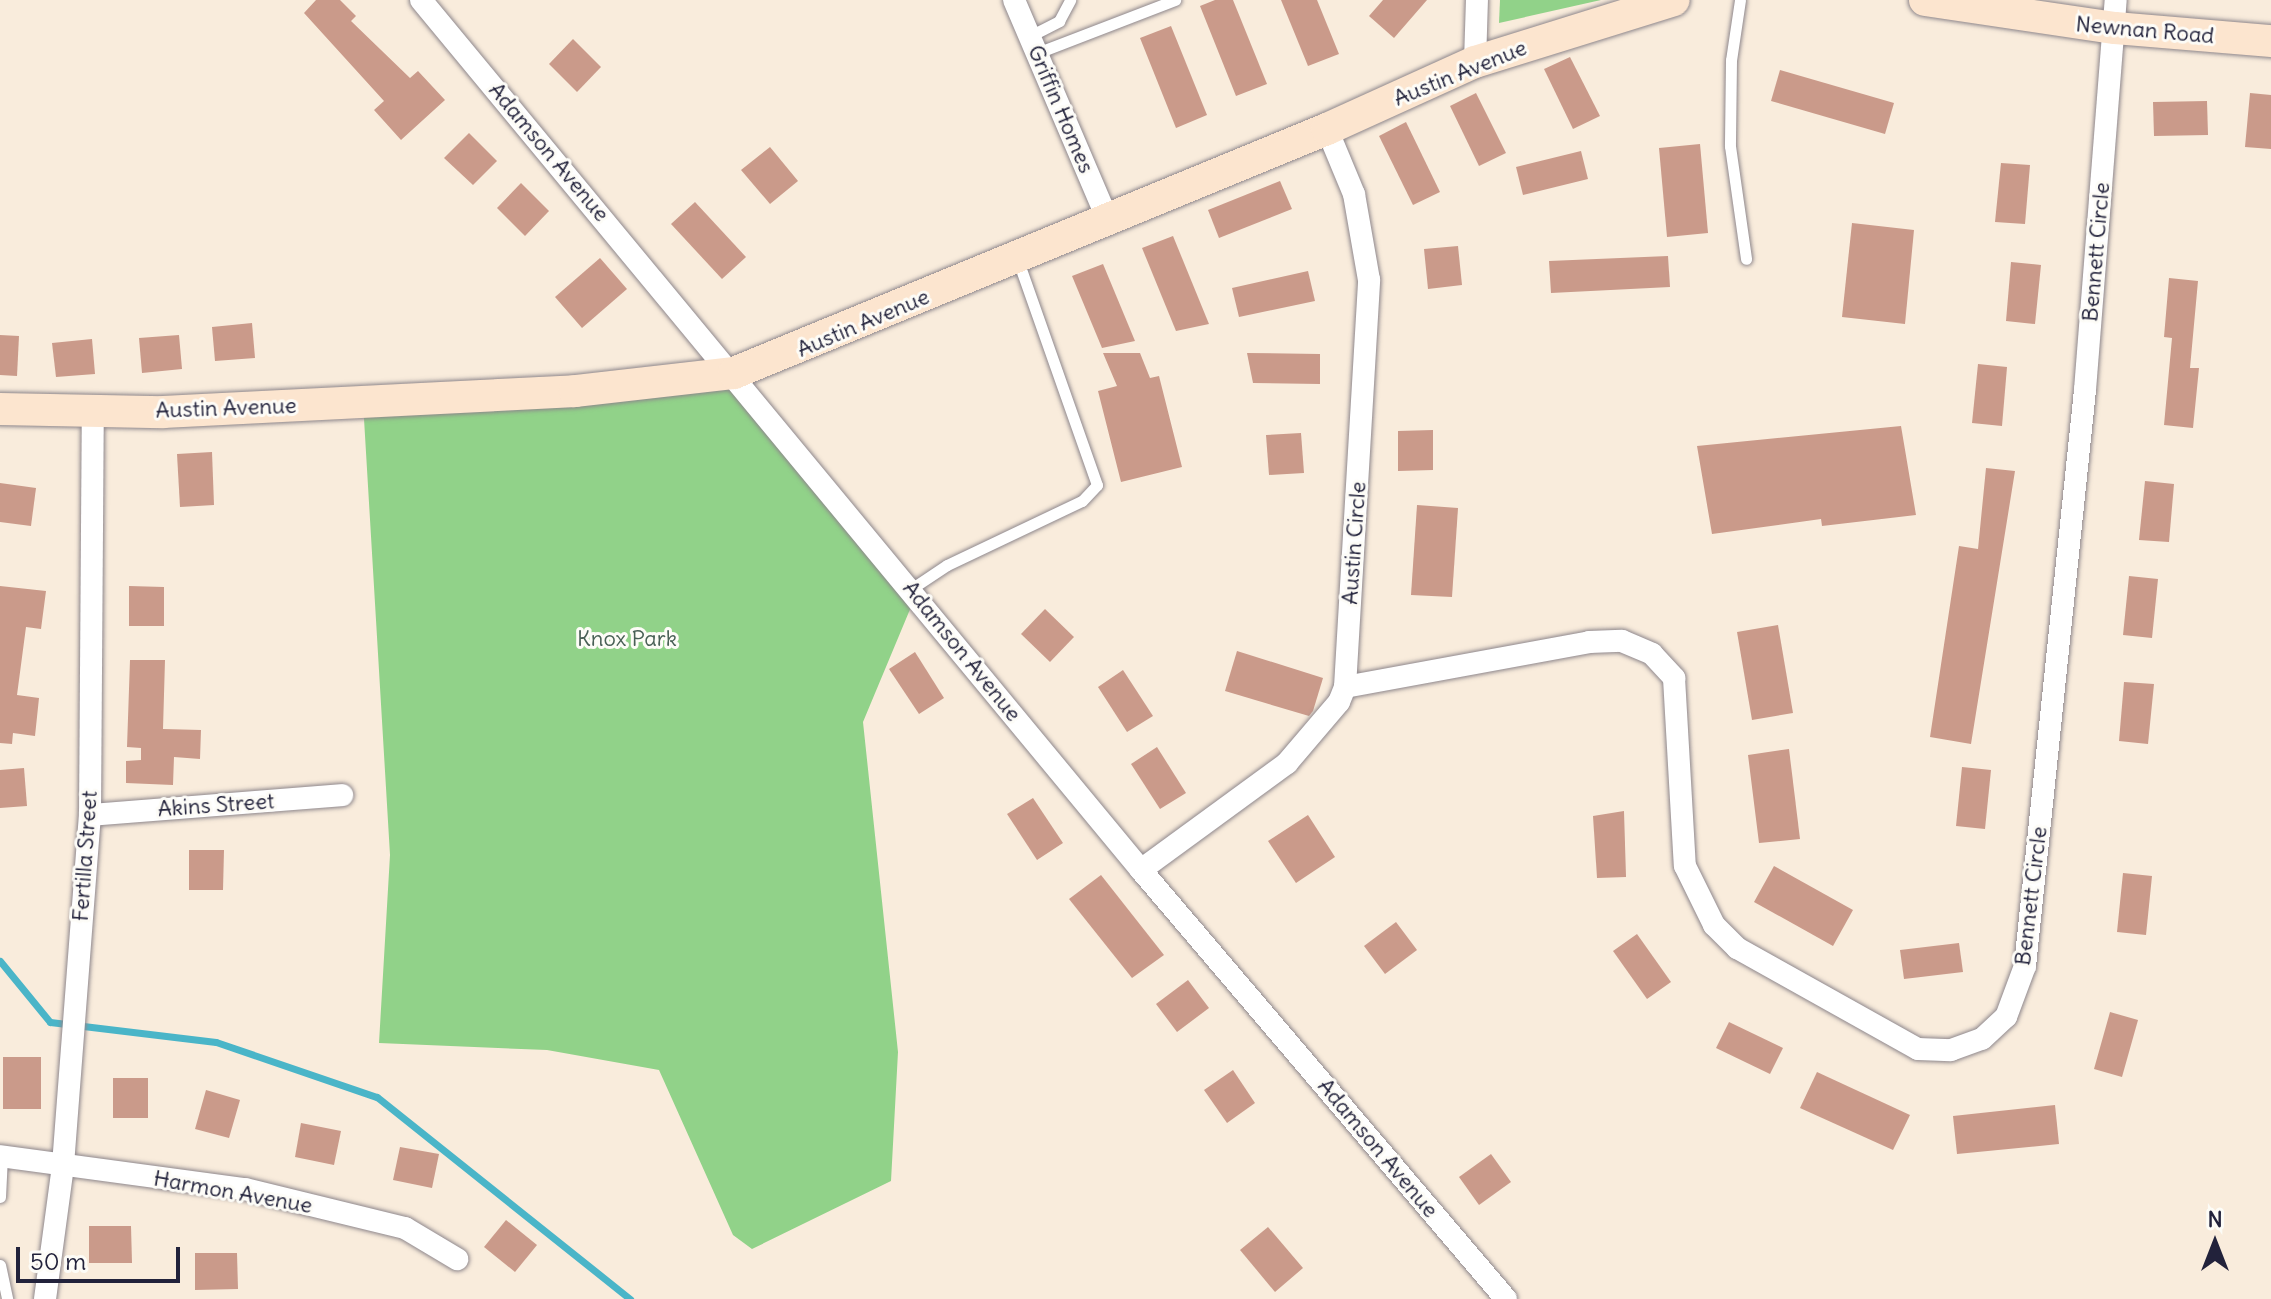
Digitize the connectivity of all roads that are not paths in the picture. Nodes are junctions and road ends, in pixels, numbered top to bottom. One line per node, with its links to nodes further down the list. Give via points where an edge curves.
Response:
1 (421, 0): 17 (street, Adamson Avenue)
2 (1014, 0): 11 (street, Griffin Homes)
3 (1070, 0): 11 (lane, via 1059,21)
4 (1175, 0): 11 (lane)
5 (1477, 0): 12 (street)
6 (1674, 0): 12 (street, Austin Avenue)
7 (1740, 0): 16 (lane, via 1731,60 1730,146)
8 (1925, 0): 9 (street, Newnan Road, via 2068,17)
9 (2115, 14): 10 (street, Newnan Road); 21 (street, Bennett Circle, via 2085,390 2025,966 2006,1017 1982,1039 1951,1050 1918,1049 1737,948 1714,925 1685,866 1674,678 1652,654 1622,641 1589,642)
10 (2271, 41)
11 (1033, 44): 14 (street, Griffin Homes)
12 (1475, 62): 13 (street, Austin Avenue)
13 (1327, 129): 14 (street, Austin Avenue); 21 (street, Austin Circle, via 1354,194 1369,280)
14 (1107, 218): 15 (street, Austin Avenue)
15 (1017, 257): 17 (street, Austin Avenue); 20 (lane, via 1097,485 1082,501 947,565)
16 (1746, 259)
17 (734, 373): 19 (street, Austin Avenue, via 575,391); 20 (street, Adamson Avenue)
18 (0, 409): 19 (street, Austin Avenue)
19 (93, 411): 23 (street, Fertilla Street)
20 (911, 589): 24 (street, Adamson Avenue)
21 (1345, 687): 24 (street, Austin Circle, via 1339,702 1287,763)
22 (342, 795): 23 (street, Akins Street)
23 (90, 815): 26 (street, Fertilla Street)
24 (1141, 870): 32 (street, Adamson Avenue)
25 (1, 1156): 26 (street, Harmon Avenue); 27 (lane)
26 (63, 1165): 28 (street, Harmon Avenue, via 245,1189 405,1228); 31 (street, Fertilla Street)
27 (0, 1197)
28 (457, 1259)
29 (0, 1265): 30 (lane)
30 (7, 1299)
31 (45, 1299)
32 (1506, 1299)

